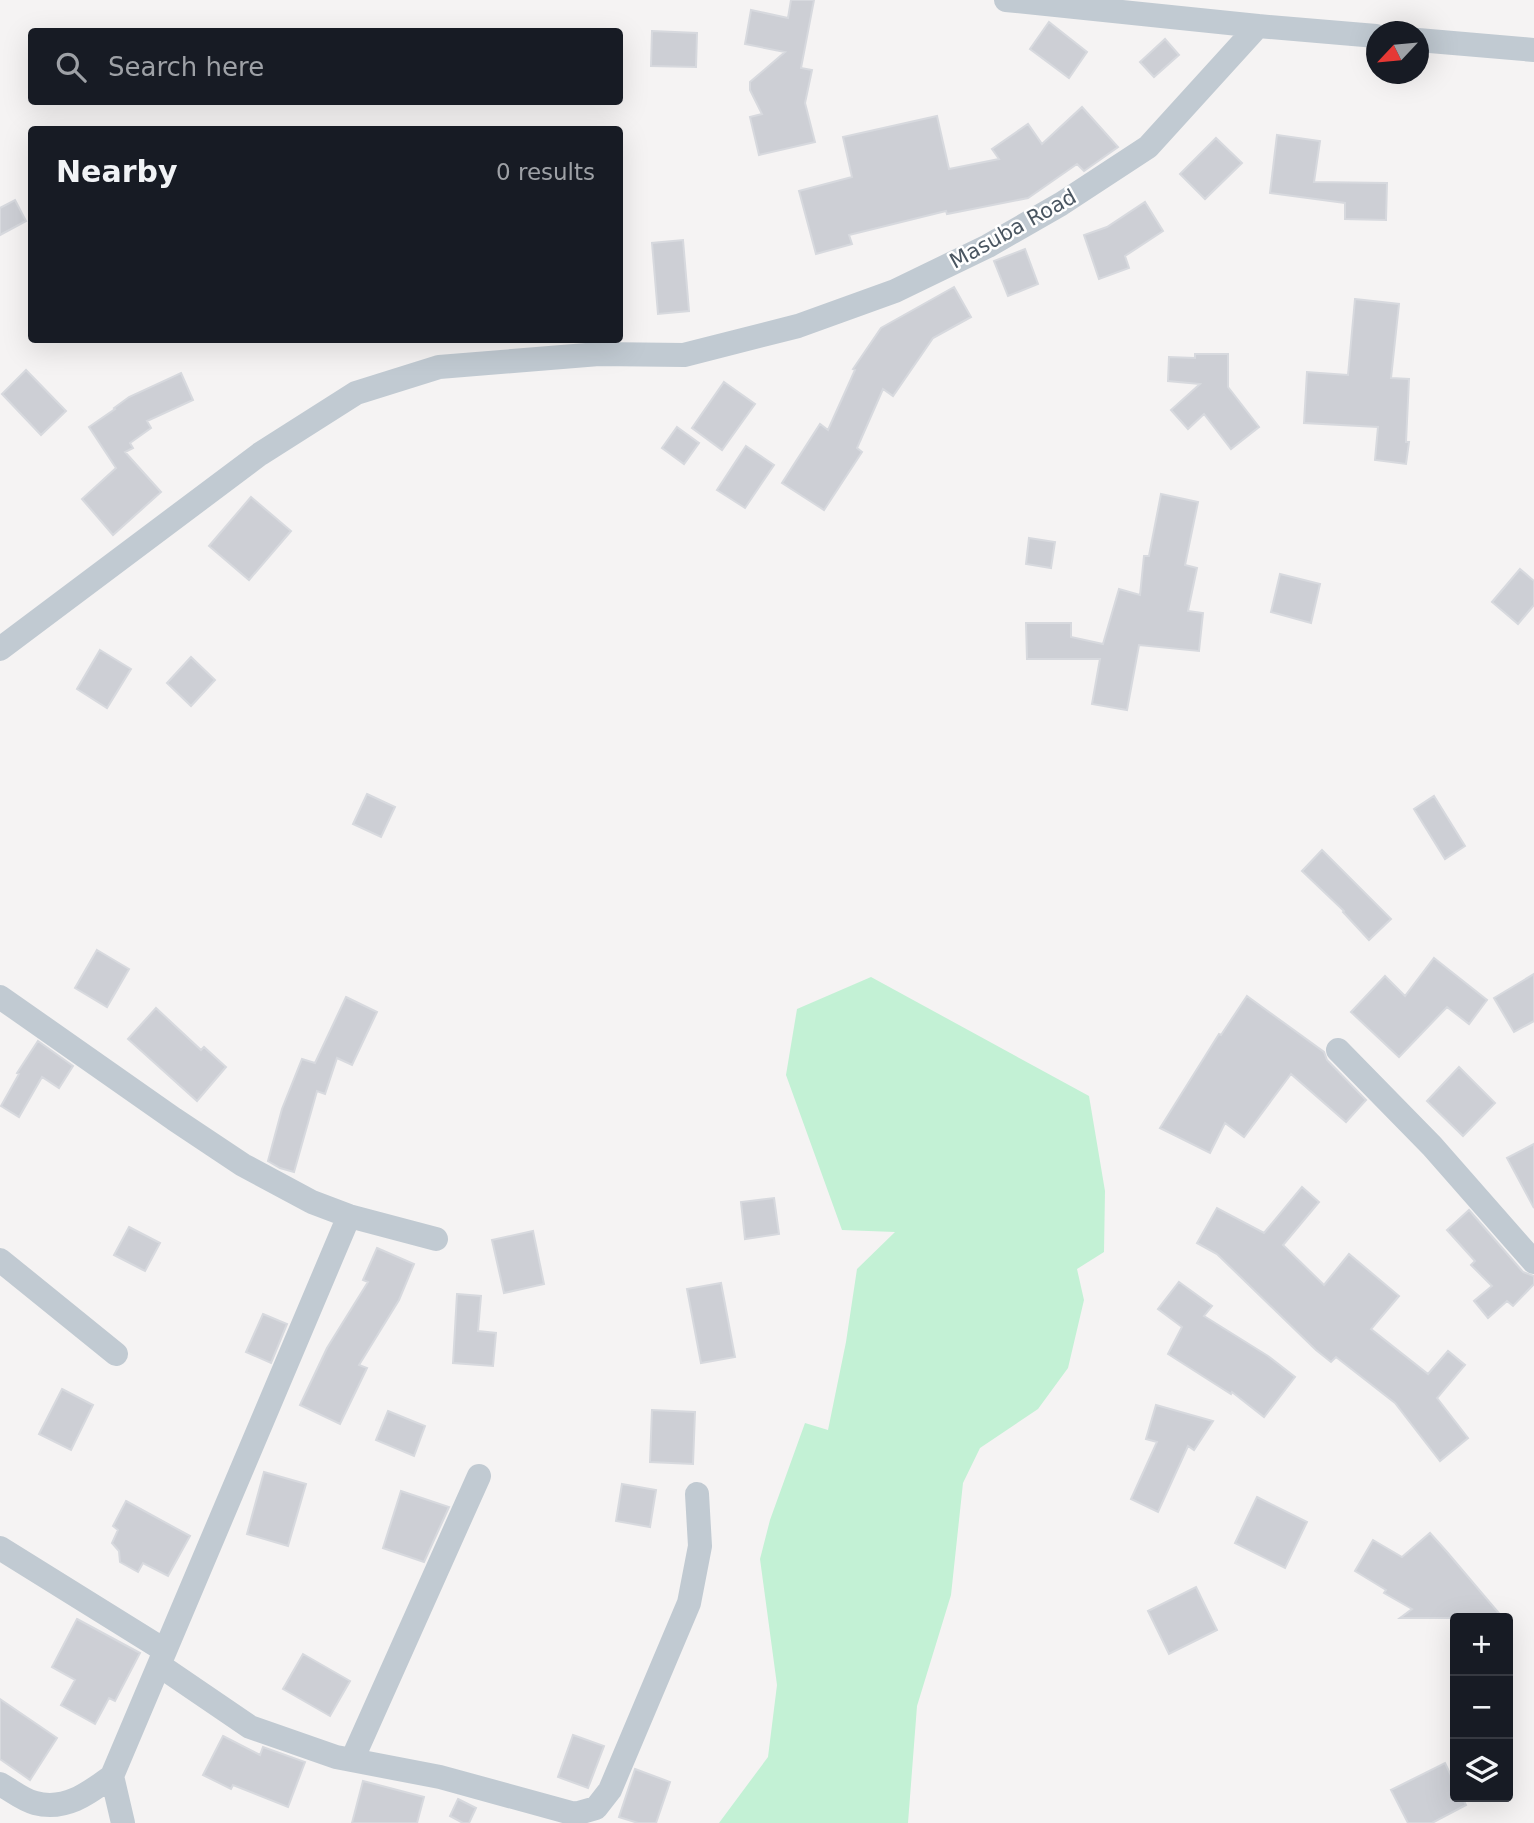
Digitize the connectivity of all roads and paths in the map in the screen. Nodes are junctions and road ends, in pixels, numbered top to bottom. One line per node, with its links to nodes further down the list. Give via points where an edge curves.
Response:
1 (1006, 0): 2 (street)
2 (1258, 26): 3 (street); 6 (street, Masuba Road, via 1148,147 988,246 895,291 798,326 684,355 599,354 439,367 356,393 260,454)
3 (1366, 35)
4 (1429, 41): 5 (street)
5 (1534, 50)
6 (0, 649)
7 (0, 997): 9 (street, via 243,1165)
8 (1338, 1050): 12 (street, via 1432,1146)
9 (349, 1216): 10 (street); 17 (street)
10 (436, 1239)
11 (0, 1260): 13 (street)
12 (1534, 1262)
13 (116, 1354)
14 (479, 1476): 18 (street)
15 (697, 1494): 18 (street, via 700,1546 689,1604 610,1790 596,1808 575,1814 440,1777)
16 (0, 1548): 17 (street)
17 (161, 1658): 18 (street, via 250,1727); 19 (street)
18 (352, 1760)
19 (112, 1776): 20 (street, via 64,1805 34,1803); 21 (street)
20 (0, 1784)
21 (122, 1823)

